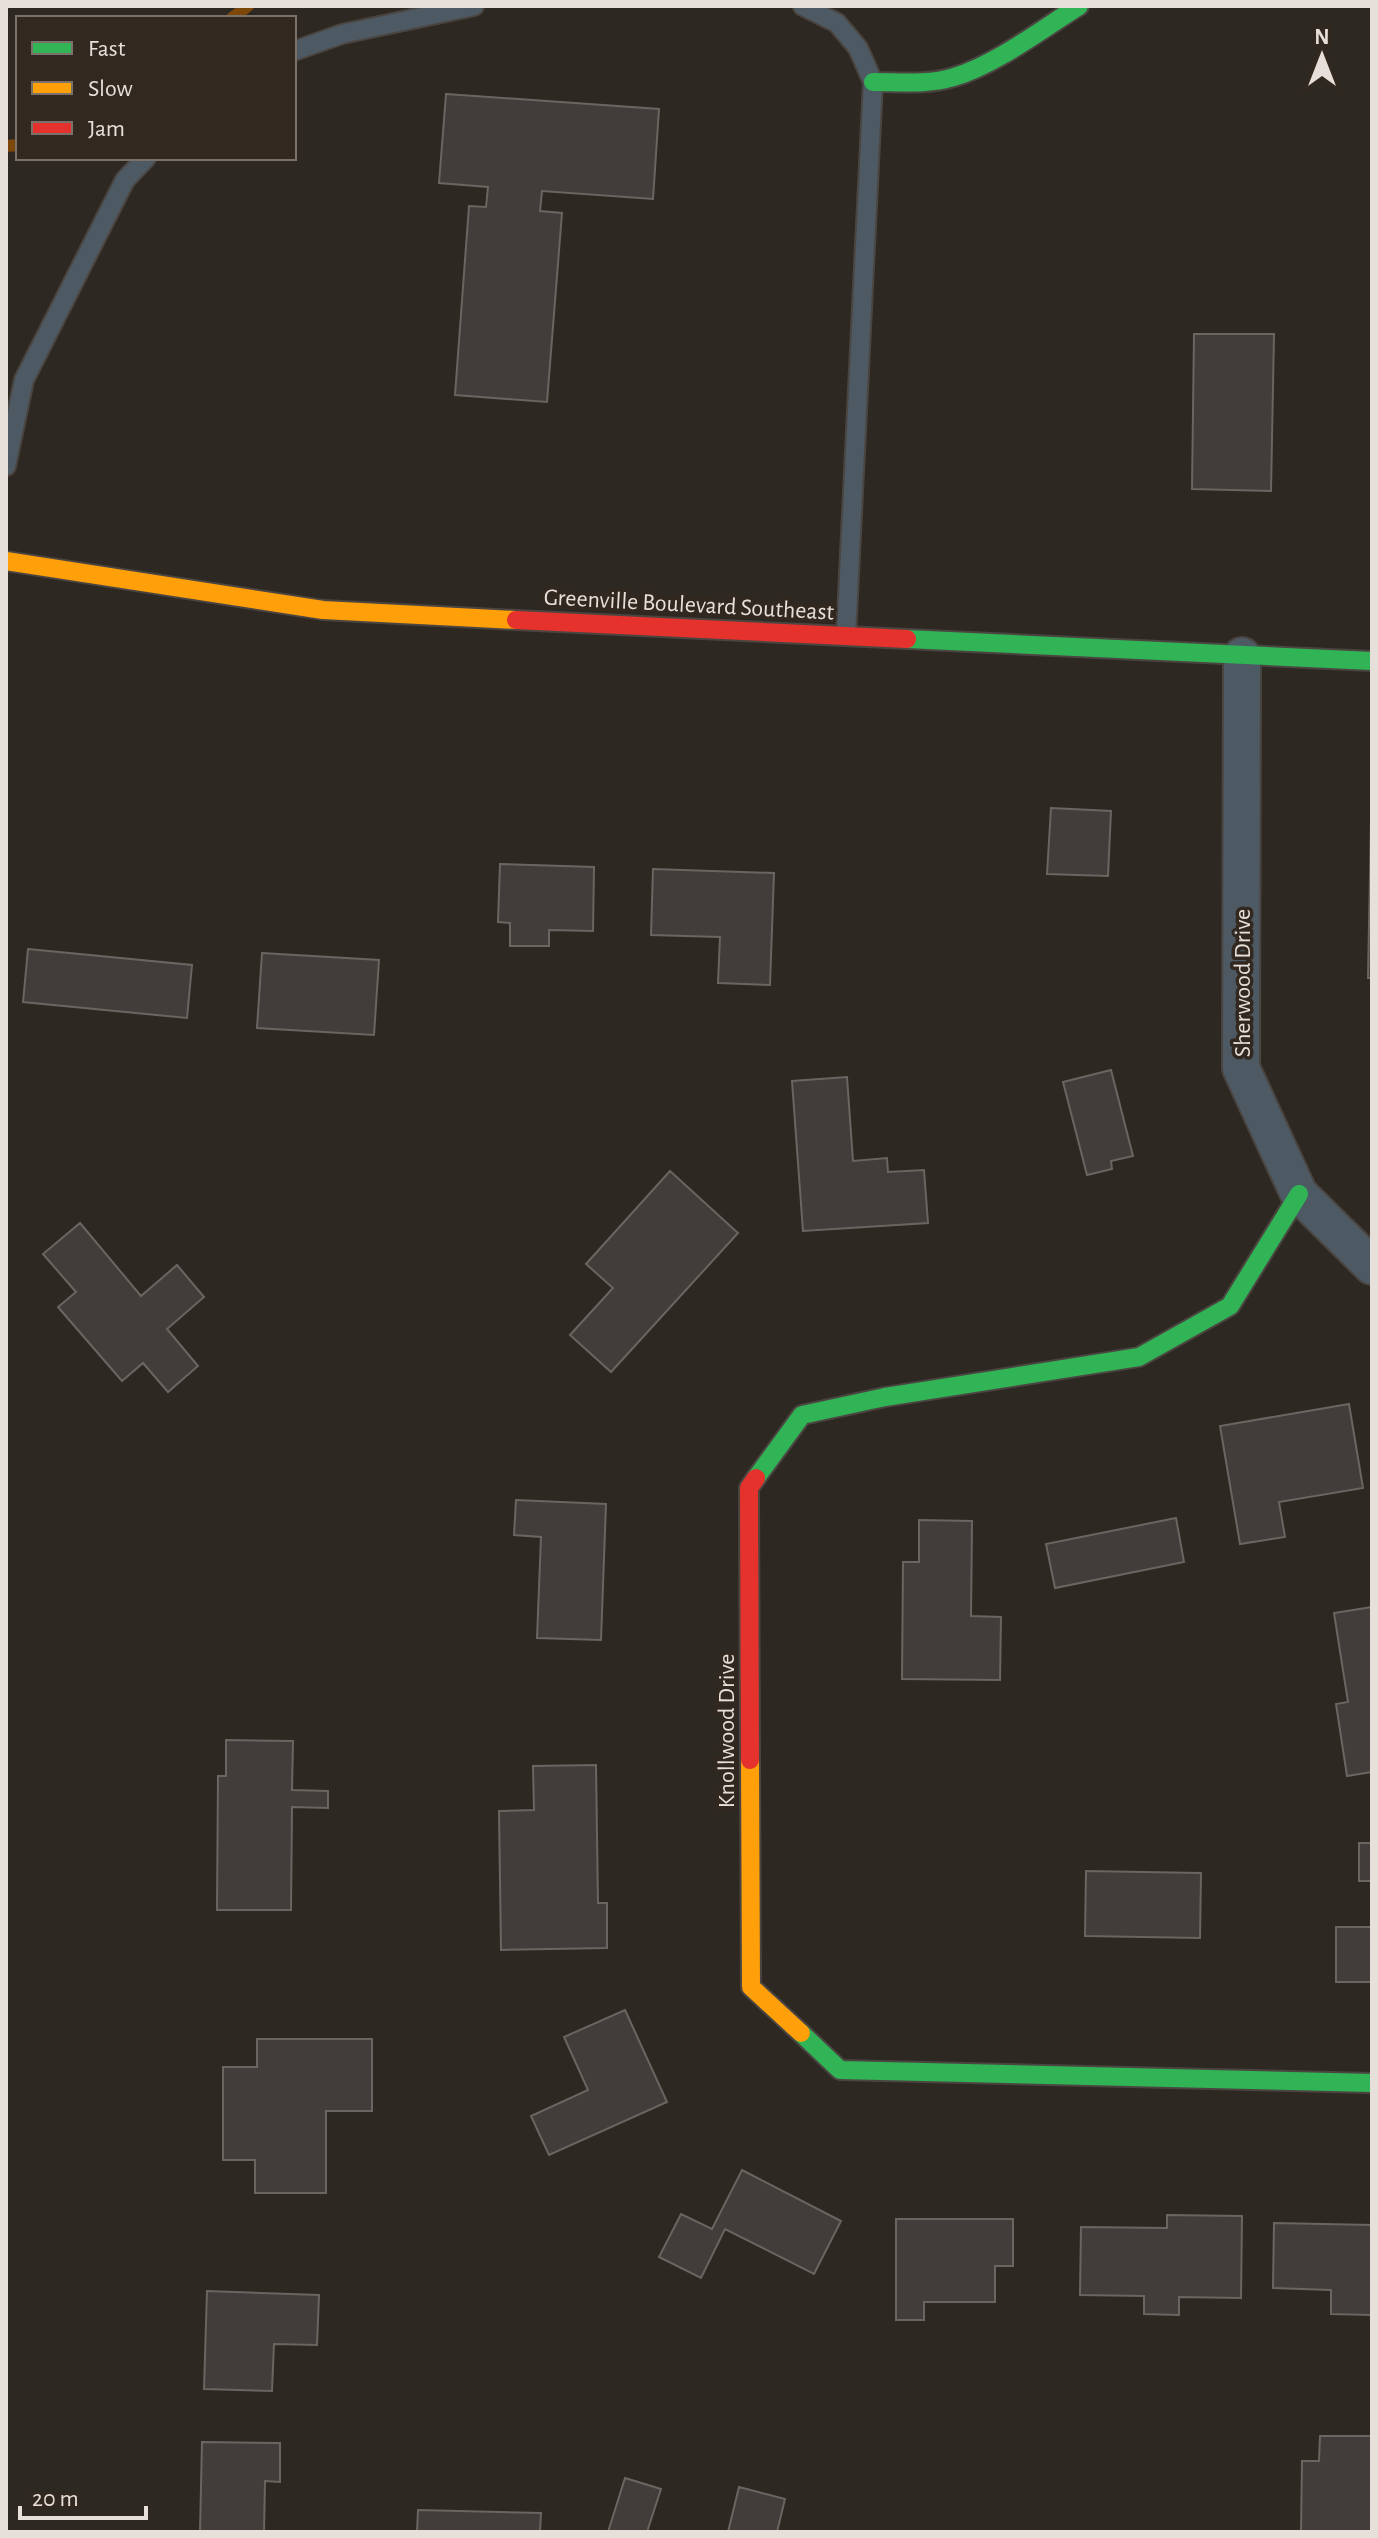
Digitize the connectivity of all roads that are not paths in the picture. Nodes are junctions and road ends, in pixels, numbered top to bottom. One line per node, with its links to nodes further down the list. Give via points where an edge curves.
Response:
1 (474, 6): 4 (lane, via 342,34)
2 (803, 6): 5 (lane, via 837,23 858,48)
3 (1079, 6): 5 (main road, via 955,77)
4 (296, 50)
5 (873, 82): 9 (lane)
6 (144, 160): 7 (lane, via 125,180 24,380)
7 (6, 466)
8 (6, 561): 9 (main road, Greenville Boulevard Southeast, via 323,610)
9 (846, 636): 10 (main road, Greenville Boulevard Southeast)
10 (1242, 656): 11 (main road, Greenville Boulevard Southeast); 12 (street, Sherwood Drive, via 1241,1068)
11 (1372, 661)
12 (1299, 1194): 13 (street, Sherwood Drive); 14 (main road, Knollwood Drive, via 1230,1306 1139,1357 802,1415 749,1488 751,1987 840,2070)
13 (1372, 1266)
14 (1372, 2083)

